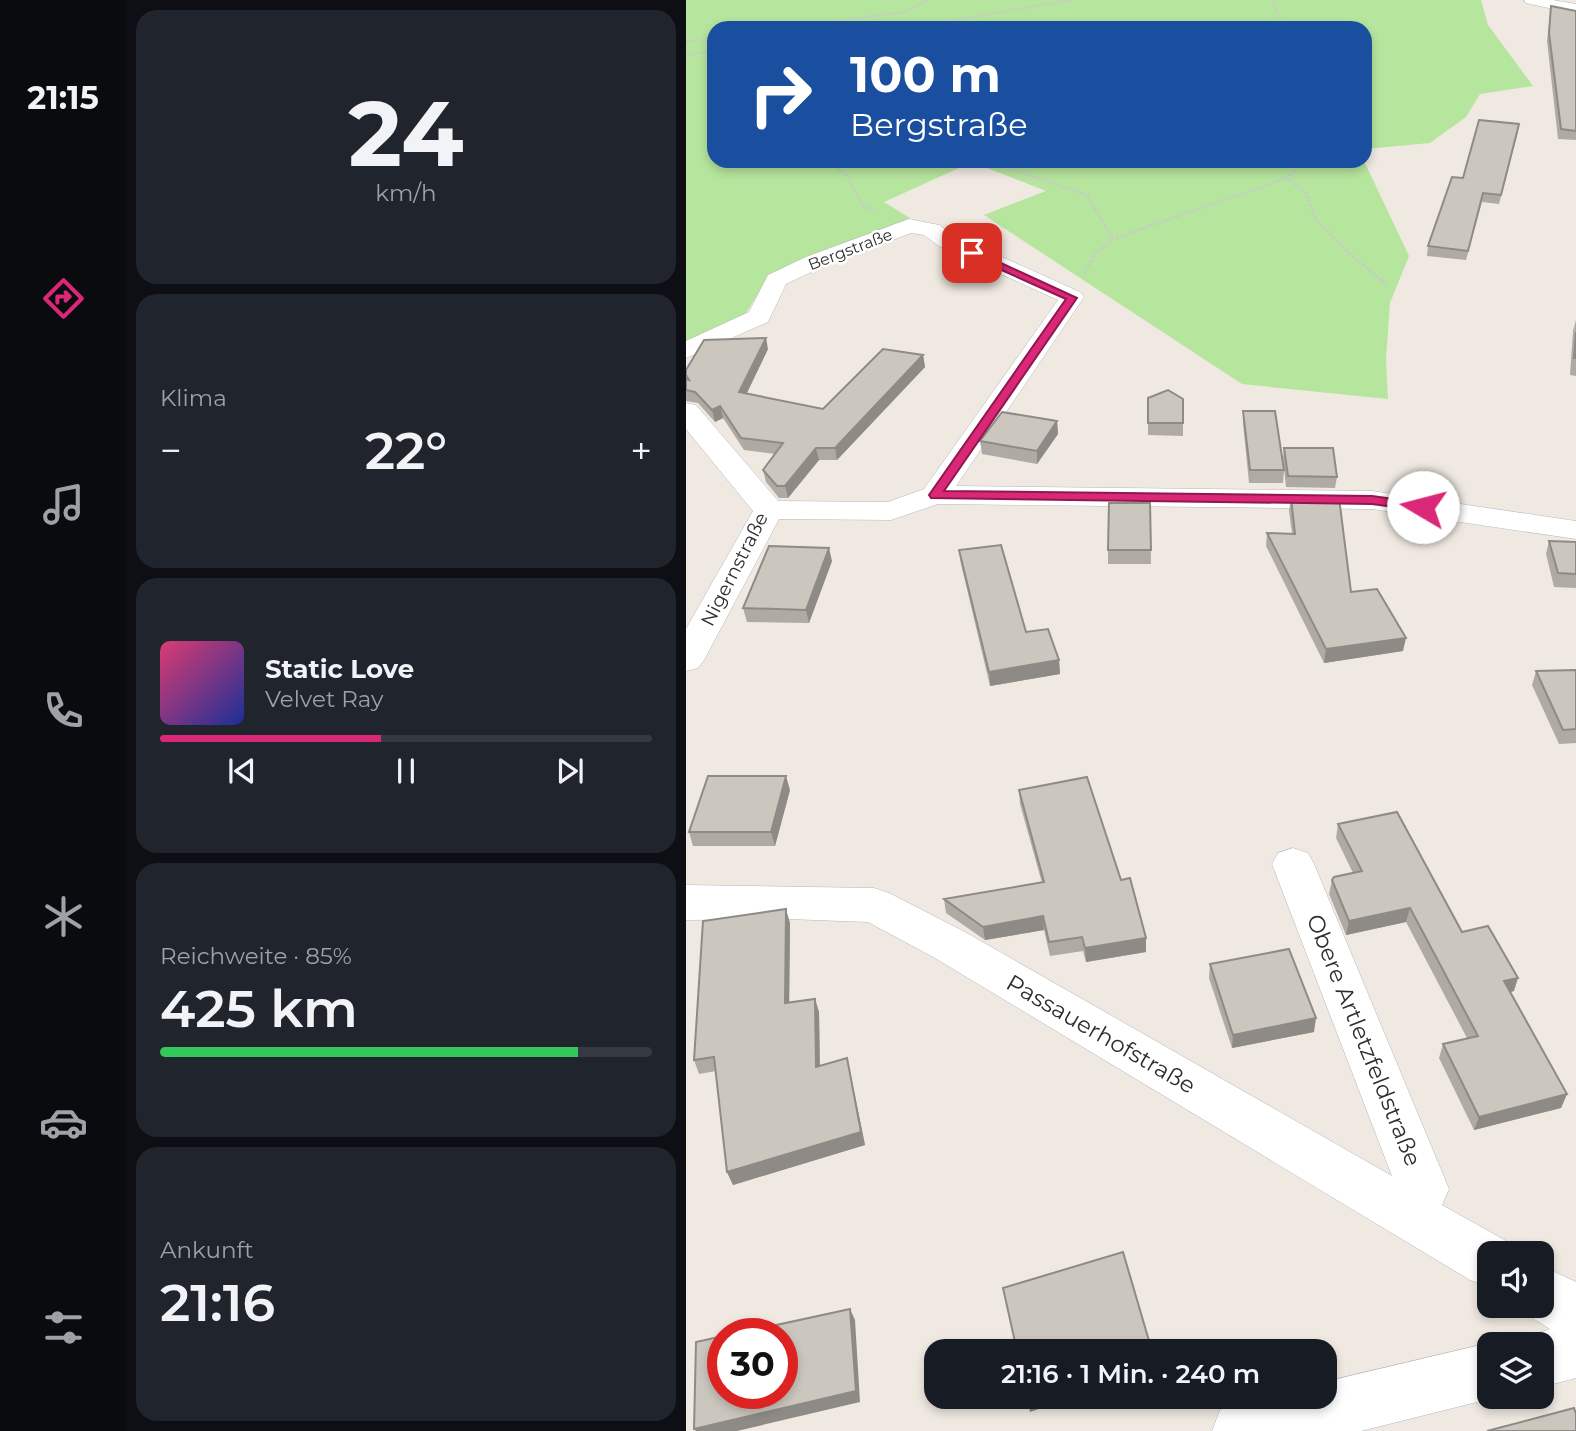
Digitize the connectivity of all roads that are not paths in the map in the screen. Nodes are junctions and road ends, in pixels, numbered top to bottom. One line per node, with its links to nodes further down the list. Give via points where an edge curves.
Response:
1 (1531, 0): 2 (street)
2 (1576, 9)
3 (686, 351): 5 (street, Bergstraße, via 759,317 776,280 909,226 931,230 947,242 1072,298)
4 (688, 416): 6 (street, Nigernstraße)
5 (935, 495): 6 (street, via 891,511); 7 (street, via 1372,500)
6 (769, 509): 8 (street, Nigernstraße)
7 (1576, 530)
8 (686, 660)
9 (1293, 864): 11 (street, Obere Artletzfeldstraße, via 1423,1189)
10 (686, 902): 11 (street, Passauerhofstraße, via 874,905)
11 (1412, 1215): 12 (street, Passauerhofstraße)
12 (1477, 1254)
13 (1554, 1300): 14 (street)
14 (1576, 1313)
15 (1576, 1350): 16 (street)
16 (1554, 1356)
17 (1477, 1374): 18 (street)
18 (1241, 1431)

